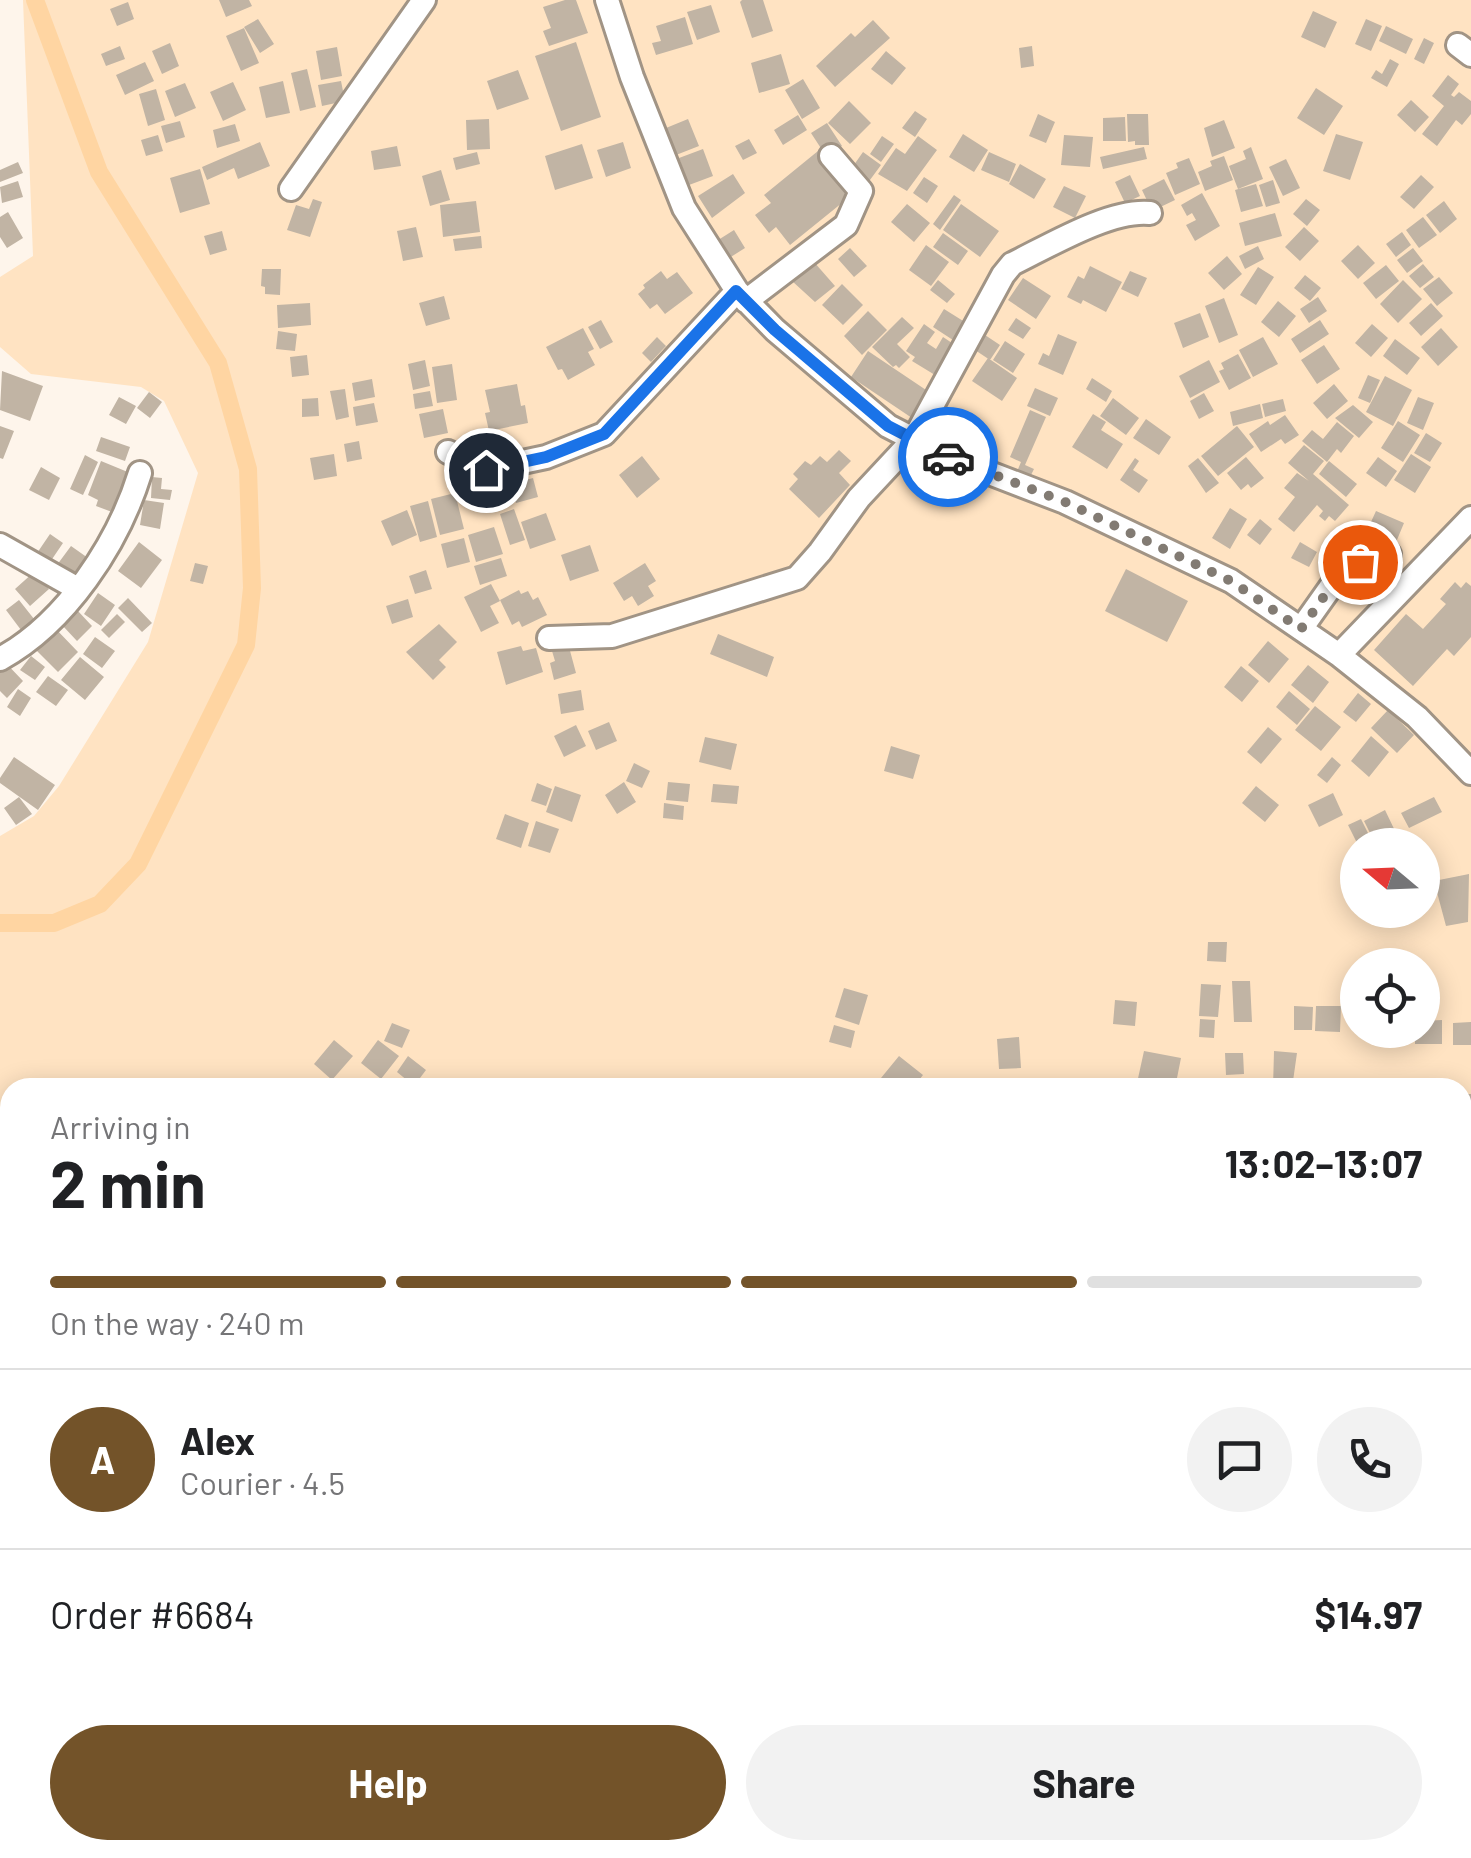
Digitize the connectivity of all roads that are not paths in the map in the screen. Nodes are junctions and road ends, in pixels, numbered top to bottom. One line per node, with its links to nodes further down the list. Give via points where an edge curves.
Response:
1 (424, 0): 4 (street)
2 (607, 0): 6 (street, via 684,208)
3 (830, 156): 6 (street, via 861,192 846,225)
4 (291, 190)
5 (1150, 213): 7 (street, via 1114,218 1012,264)
6 (742, 296): 7 (street, via 888,426); 8 (street, via 604,434 546,457 486,470)
7 (914, 439): 14 (street, via 1231,581); 15 (street, via 798,578 612,636)
8 (448, 452)
9 (140, 473): 13 (street, via 130,508)
10 (1471, 518): 16 (street)
11 (0, 545): 13 (street)
12 (1389, 554): 14 (street, via 1342,571)
13 (78, 588): 17 (street, via 27,645)
14 (1301, 629): 16 (street)
15 (549, 638)
16 (1338, 655): 18 (street, via 1418,717)
17 (0, 659)
18 (1471, 772)

